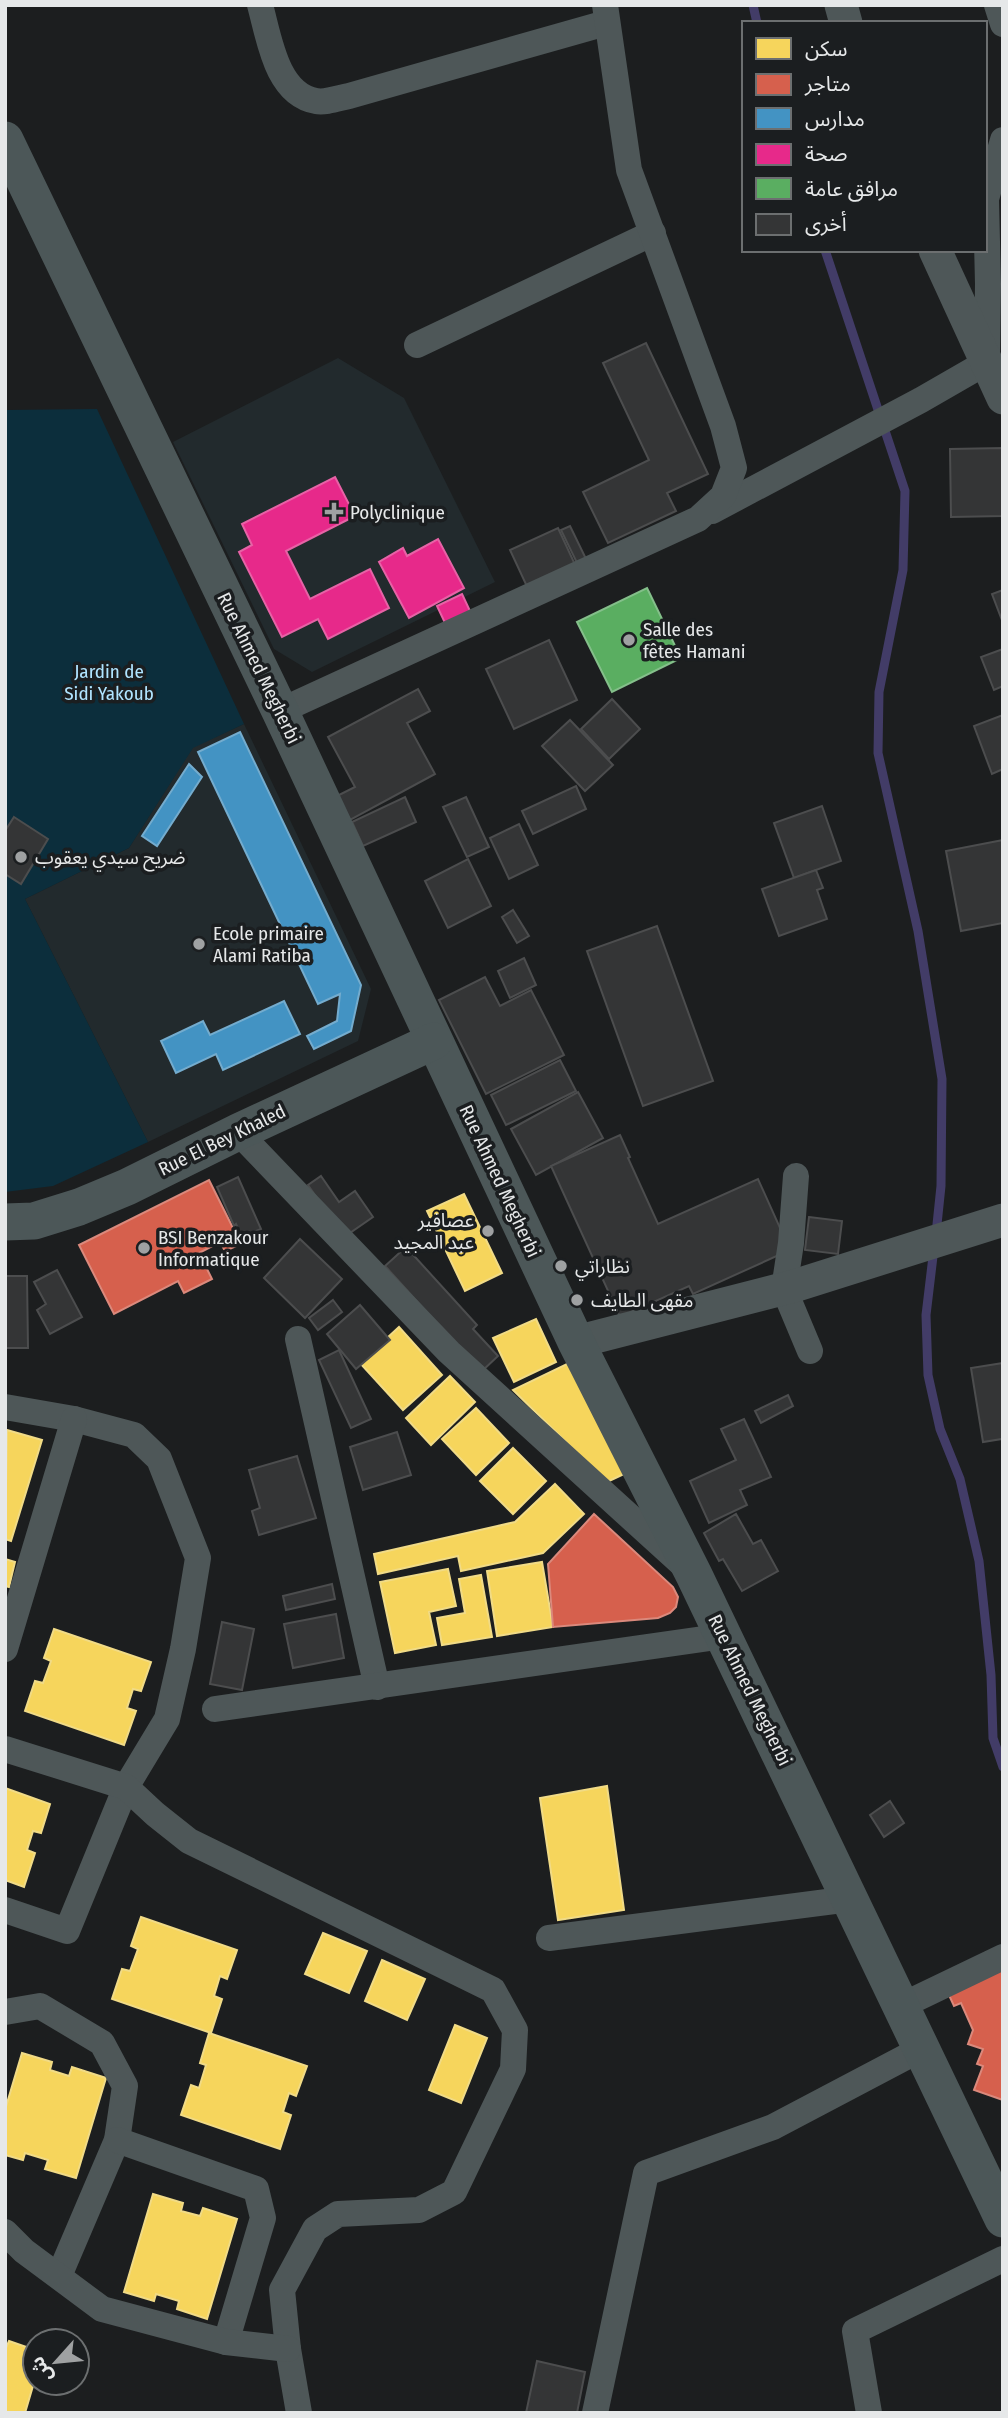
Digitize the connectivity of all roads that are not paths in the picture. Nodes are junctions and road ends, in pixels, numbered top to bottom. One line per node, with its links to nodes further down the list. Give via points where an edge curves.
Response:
1 (260, 5): 3 (street, via 278,71 299,94 317,102 349,96)
2 (997, 5): 4 (street)
3 (605, 14): 8 (street, via 629,170)
4 (1003, 24)
5 (5, 140): 15 (main road, Rue Ahmed Megherbi)
6 (1003, 140): 7 (street)
7 (987, 196)
8 (653, 233): 11 (street); 14 (street, via 734,468 723,496)
9 (987, 242): 12 (street)
10 (936, 252): 12 (street)
11 (417, 345)
12 (987, 362): 13 (street); 14 (street)
13 (1003, 398)
14 (698, 519): 15 (street)
15 (280, 711): 16 (main road, Rue Ahmed Megherbi)
16 (412, 994): 17 (main road, Rue Ahmed Megherbi); 18 (main road, via 405,1032)
17 (434, 1041): 18 (main road, Rue El Bey Khaled); 19 (main road, Rue Ahmed Megherbi)
18 (375, 1068): 19 (main road, via 418,1065 432,1070); 20 (main road, Rue El Bey Khaled)
19 (459, 1095): 26 (main road, Rue Ahmed Megherbi)
20 (238, 1132): 23 (main road, Rue El Bey Khaled, via 79,1207 34,1221); 30 (street, via 449,1352)
21 (796, 1176): 24 (street)
22 (1003, 1220): 24 (street)
23 (5, 1222)
24 (789, 1288): 26 (street); 27 (street)
25 (298, 1339): 33 (street)
26 (576, 1342): 30 (main road, Rue Ahmed Megherbi)
27 (810, 1351)
28 (5, 1407): 29 (street)
29 (74, 1419): 32 (street); 36 (street, via 134,1435 159,1459 198,1558 167,1719)
30 (694, 1575): 31 (main road, Rue Ahmed Megherbi)
31 (724, 1636): 33 (street); 37 (main road, Rue Ahmed Megherbi)
32 (5, 1648)
33 (377, 1687): 34 (street)
34 (215, 1709)
35 (5, 1749): 36 (street)
36 (126, 1787): 38 (street, via 67,1931); 50 (street, via 188,1841 494,1990 515,2030 513,2069 454,2192 419,2210 338,2214 314,2230 282,2290)
37 (850, 1899): 39 (street); 41 (main road, Rue Ahmed Megherbi)
38 (5, 1910)
39 (549, 1938)
40 (1003, 1957): 41 (street)
41 (901, 2006): 43 (main road, Rue Ahmed Megherbi)
42 (5, 2012): 44 (street, via 40,2006 102,2043 125,2085)
43 (921, 2049): 45 (main road, Rue Ahmed Megherbi); 52 (street, via 773,2127 646,2173)
44 (117, 2140): 48 (street); 49 (street, via 256,2189 263,2218)
45 (1003, 2219)
46 (5, 2232): 48 (street)
47 (1003, 2259): 53 (street, via 855,2331)
48 (59, 2276): 49 (street, via 102,2309)
49 (226, 2342): 50 (street)
50 (288, 2349): 51 (street)
51 (299, 2413)
52 (595, 2413)
53 (869, 2413)

